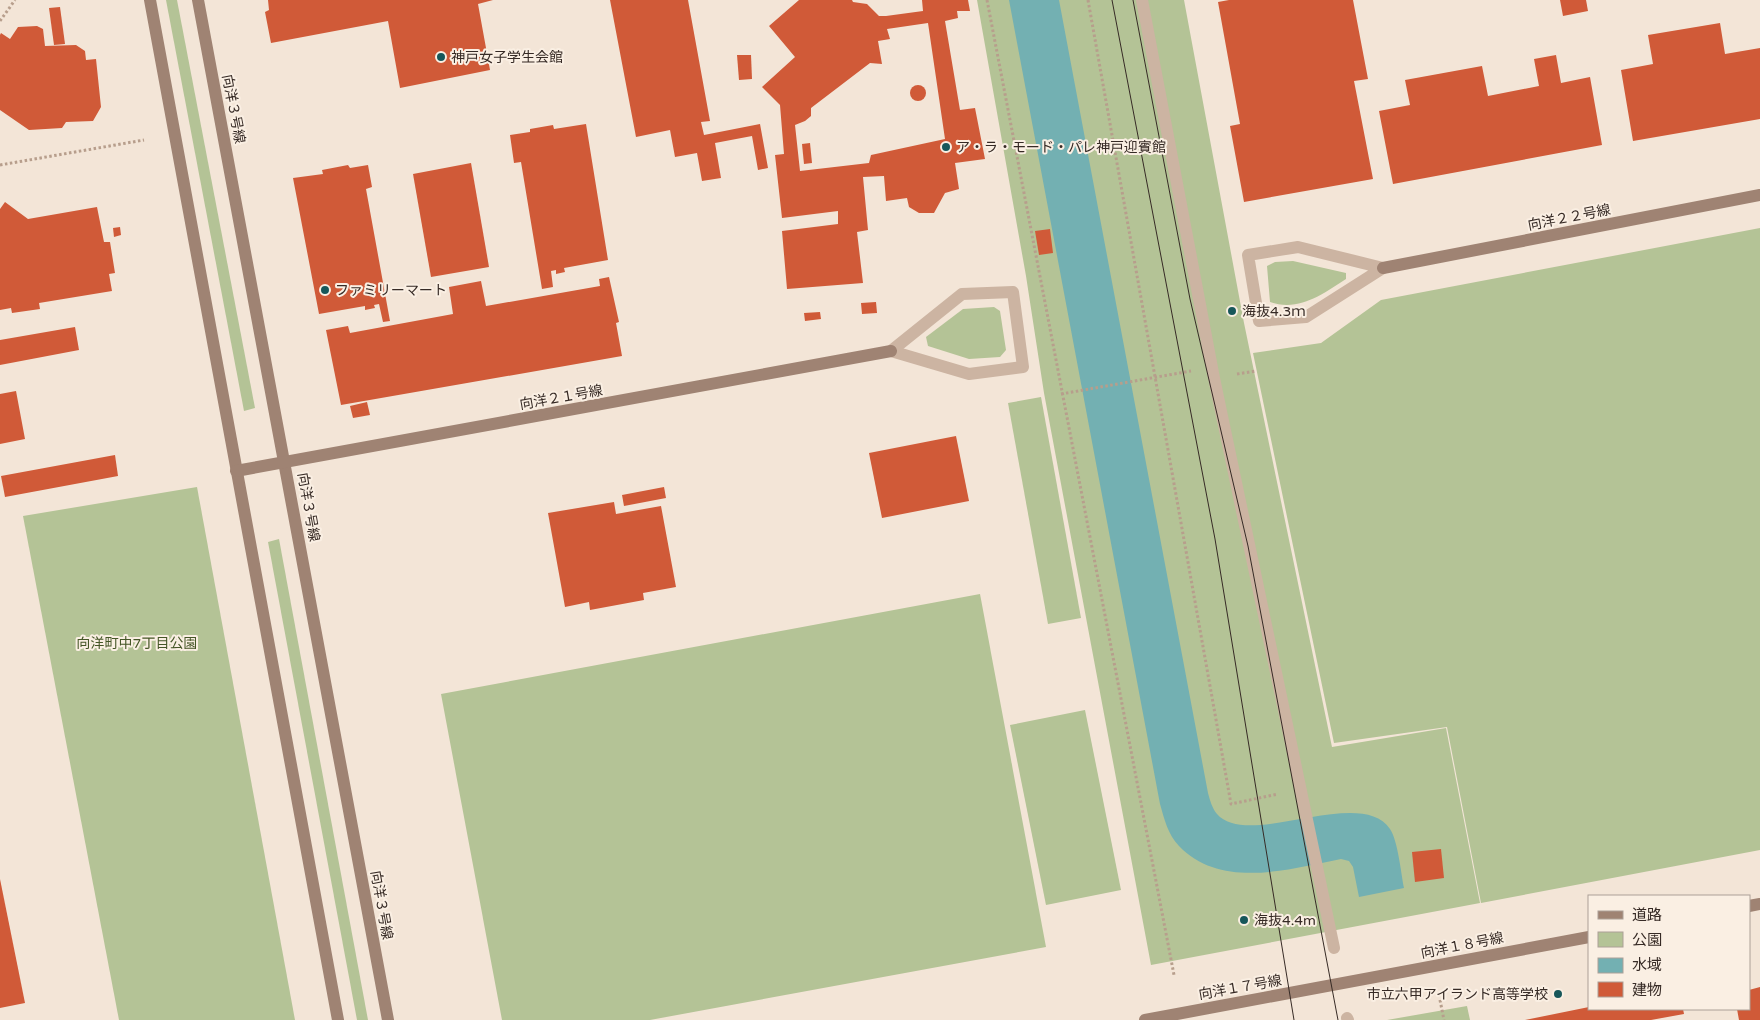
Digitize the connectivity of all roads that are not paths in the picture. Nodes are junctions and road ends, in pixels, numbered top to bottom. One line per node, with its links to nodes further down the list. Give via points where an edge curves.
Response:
1 (150, 0): 8 (street)
2 (198, 0): 7 (street, 向洋３号線)
3 (1142, 0): 10 (street, via 1213,366)
4 (1760, 195): 5 (street, 向洋２２号線)
5 (1383, 268): 5 (street, 向洋２２号線, via 1306,317 1259,321 1248,255 1298,247)
6 (891, 351): 6 (street, 向洋２１号線, via 962,294 1013,292 1023,366 969,374); 7 (street, 向洋２１号線)
7 (286, 463): 8 (street, 向洋２１号線); 13 (street, 向洋３号線)
8 (236, 471): 12 (street)
9 (1588, 936): 11 (street, 向洋１８号線)
10 (1334, 948)
11 (1340, 984): 14 (street, 向洋１７号線)
12 (338, 1020)
13 (388, 1020)
14 (1145, 1020)

